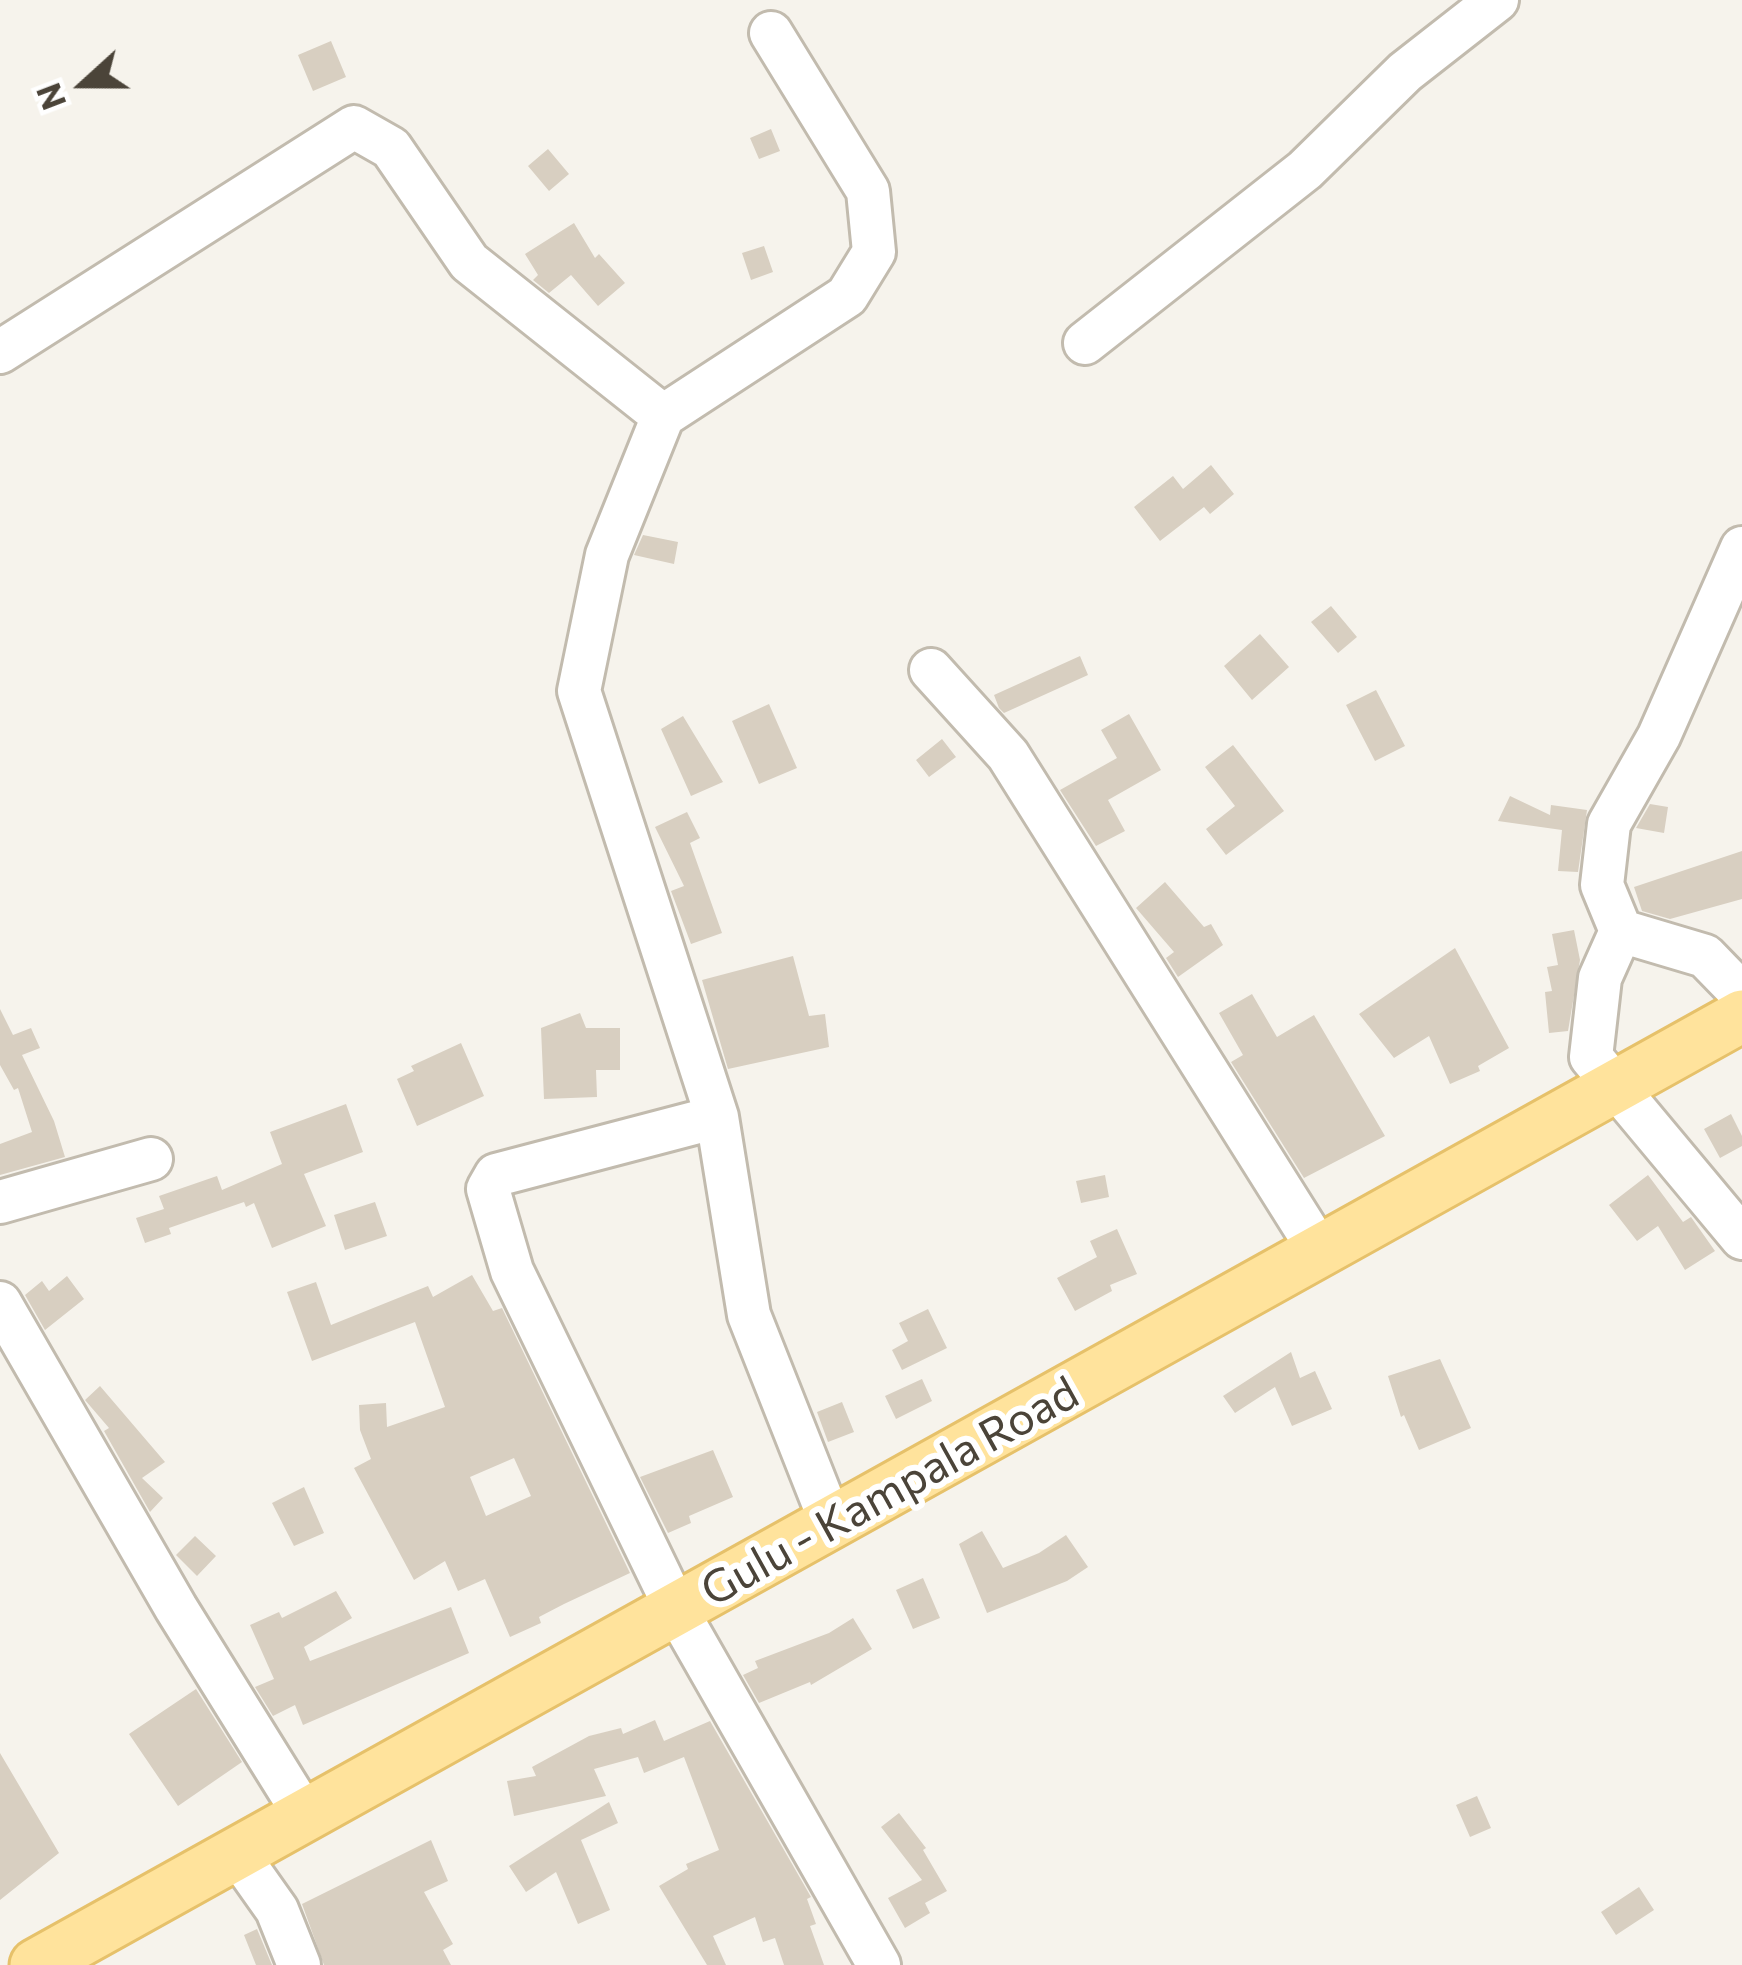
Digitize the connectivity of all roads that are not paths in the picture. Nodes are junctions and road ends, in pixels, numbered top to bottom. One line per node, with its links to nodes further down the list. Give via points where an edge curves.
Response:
1 (1498, 0): 3 (street, via 1405,72 1305,170)
2 (772, 33): 5 (street, via 868,191 874,252 847,296)
3 (1085, 343)
4 (0, 352): 5 (street, via 354,127 391,148 469,262)
5 (662, 416): 12 (street, via 607,555 579,691)
6 (1742, 548): 8 (street, via 1659,736 1609,824 1602,885)
7 (931, 670): 16 (street, via 1008,755)
8 (1621, 931): 9 (street, via 1705,956); 11 (street, via 1600,978 1592,1057)
9 (1742, 994)
10 (1742, 1016): 11 (main road, Gulu - Kampala Road)
11 (1615, 1086): 15 (street); 16 (main road, Gulu - Kampala Road)
12 (717, 1117): 18 (street, via 749,1315); 19 (street, via 496,1175 488,1189 512,1270)
13 (151, 1159): 14 (street)
14 (0, 1202)
15 (1742, 1238)
16 (1319, 1250): 18 (main road, Gulu - Kampala Road)
17 (0, 1303): 20 (street)
18 (832, 1525): 19 (main road, Gulu - Kampala Road)
19 (677, 1612): 20 (main road, Gulu - Kampala Road); 24 (street)
20 (304, 1814): 21 (main road, Gulu - Kampala Road)
21 (236, 1852): 22 (main road, Gulu - Kampala Road); 23 (street, via 277,1910)
22 (36, 1965)
23 (299, 1965)
24 (879, 1965)

